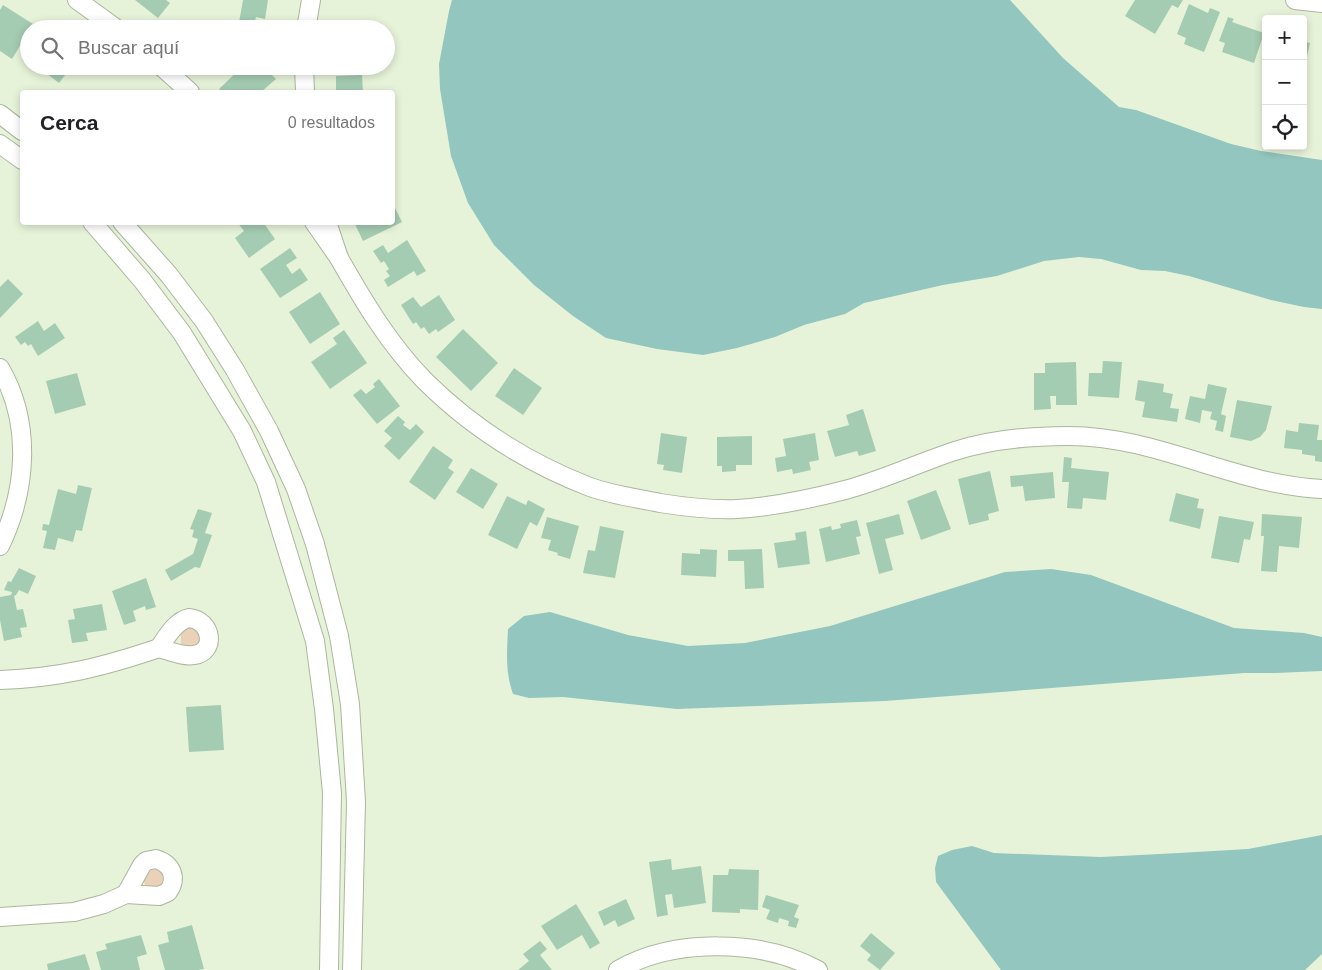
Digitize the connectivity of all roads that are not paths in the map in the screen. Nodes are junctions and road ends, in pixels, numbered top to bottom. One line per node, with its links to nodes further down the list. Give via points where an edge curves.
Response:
1 (77, 0): 5 (street)
2 (311, 0): 6 (street)
3 (1295, 0): 4 (street)
4 (1322, 3)
5 (105, 20)
6 (308, 20)
7 (172, 75): 9 (street)
8 (304, 75): 10 (street)
9 (188, 90)
10 (305, 90)
11 (0, 114): 12 (street)
12 (20, 129)
13 (0, 144): 14 (street)
14 (20, 159)
15 (95, 225): 27 (street, via 182,333 242,431 266,482 315,641 324,709 332,793)
16 (125, 225): 28 (street, via 169,274 236,370 296,489 315,544 339,636 350,704 356,802)
17 (316, 225): 19 (street)
18 (328, 225): 19 (street)
19 (339, 258): 21 (street, via 368,309 397,348 423,379 474,424 516,452 555,471 592,488 633,498 682,506 736,509 786,502 847,490 956,451 996,441 1070,436 1132,443 1262,481)
20 (0, 368): 22 (street, via 19,417 24,451 11,524)
21 (1322, 489)
22 (0, 546)
23 (159, 648): 24 (street, via 81,671)
24 (0, 680)
25 (126, 894): 26 (street, via 74,912)
26 (0, 917)
27 (329, 970)
28 (352, 970)
29 (618, 970): 30 (street, via 681,949 721,947 774,953)
30 (818, 970)

